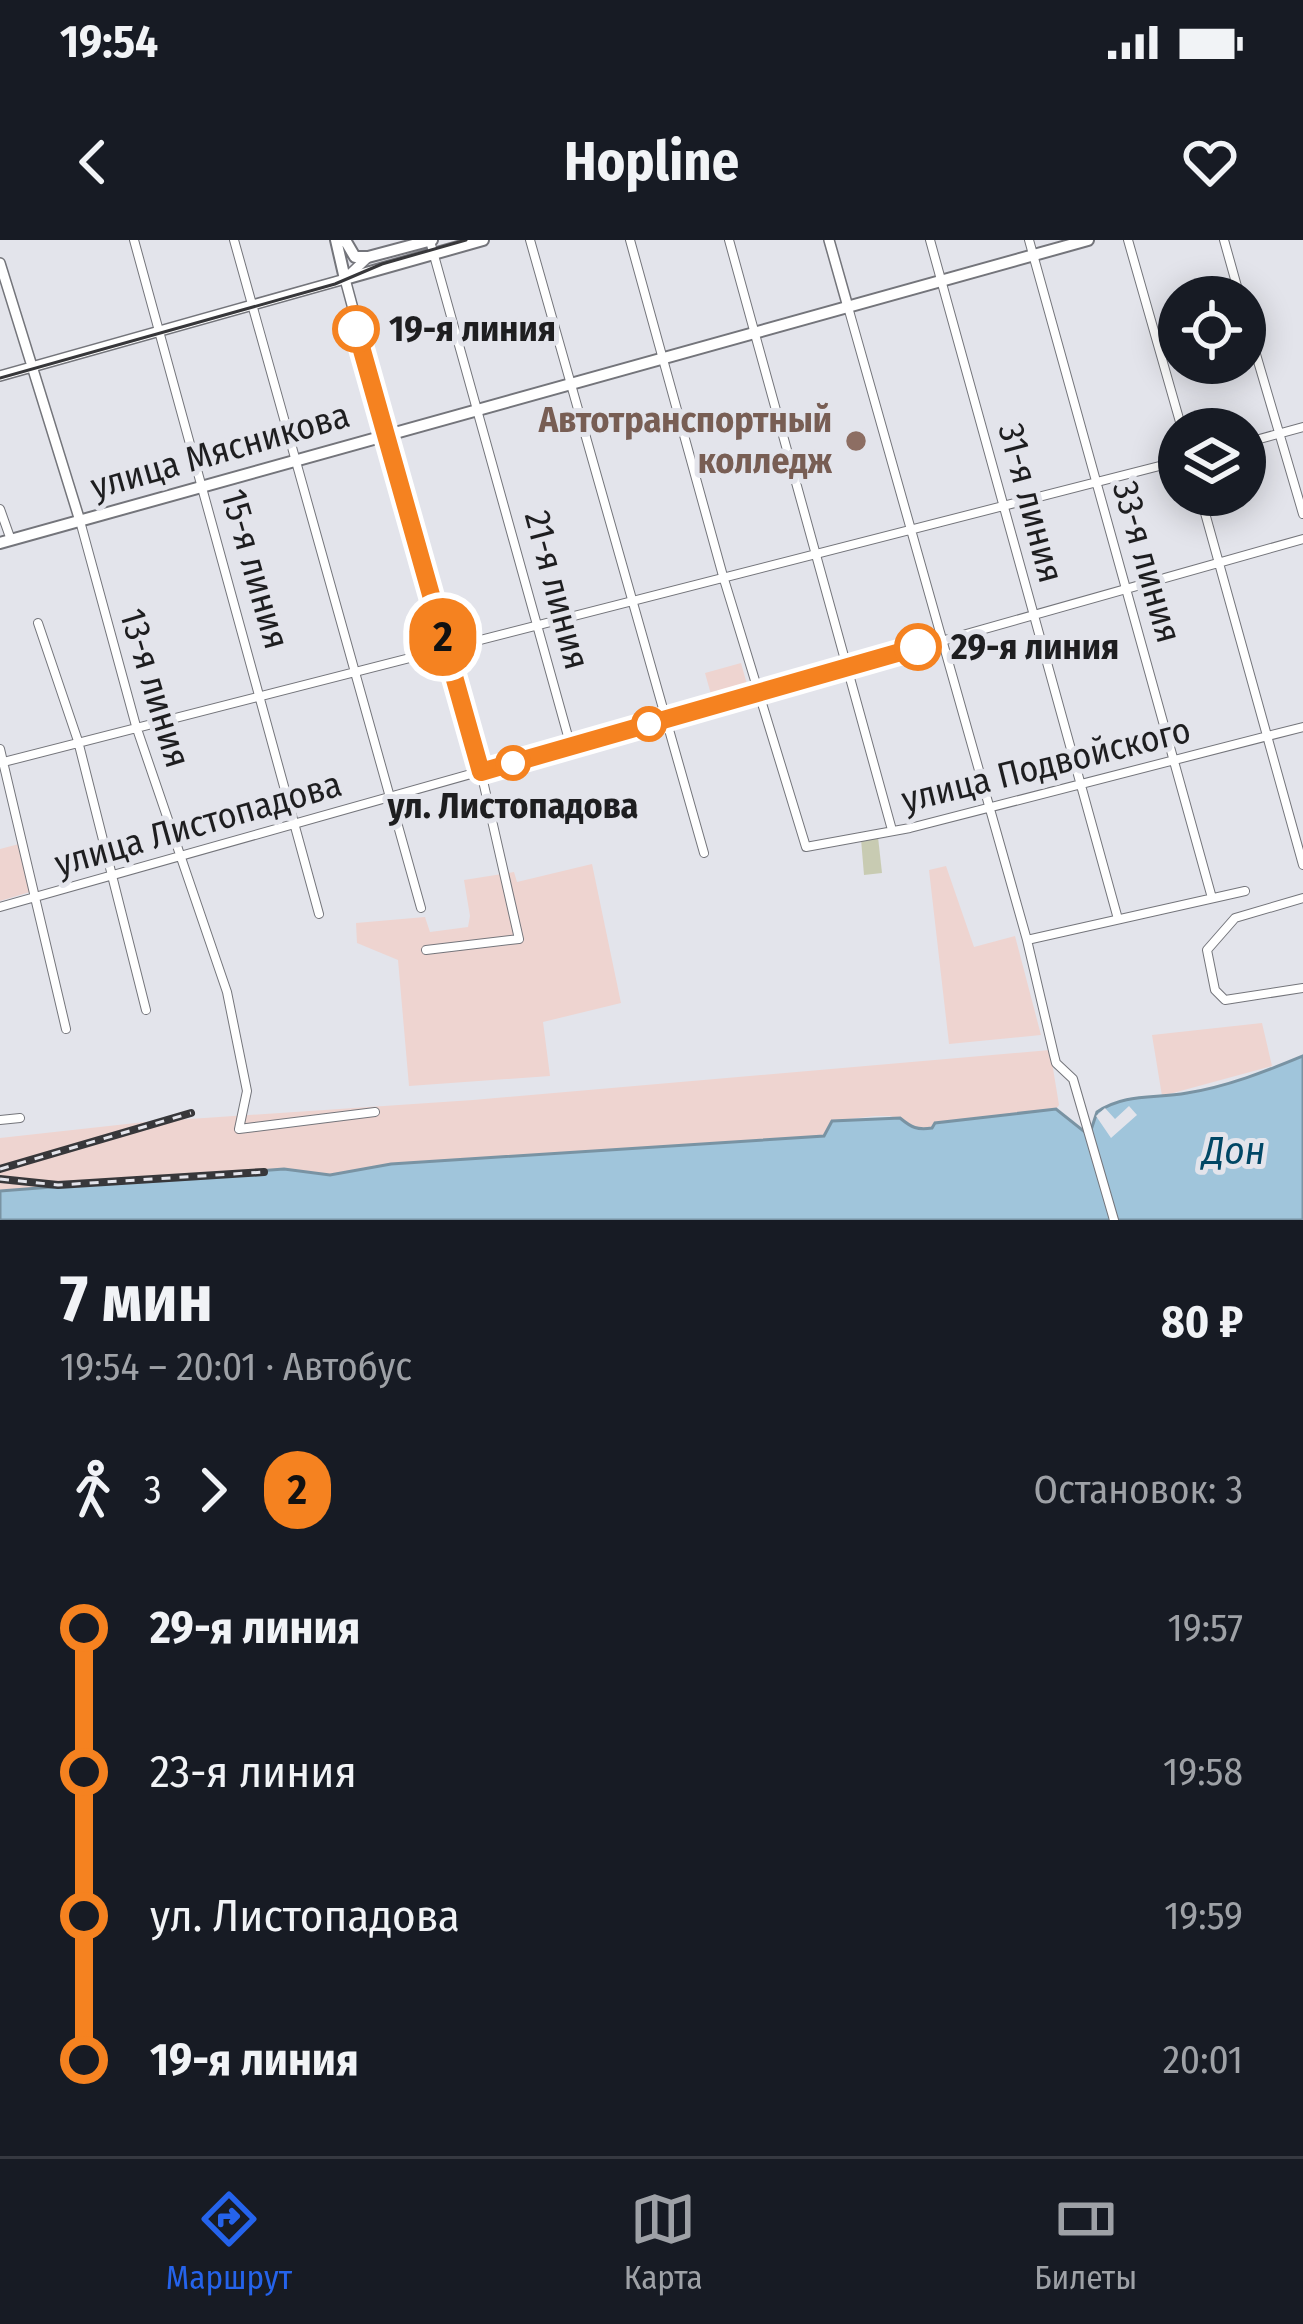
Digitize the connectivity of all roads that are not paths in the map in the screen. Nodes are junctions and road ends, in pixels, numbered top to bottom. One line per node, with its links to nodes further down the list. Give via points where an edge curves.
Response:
1 (134, 240): 23 (street, 15-я линия)
2 (234, 240): 21 (street)
3 (340, 240): 16 (main road); 19 (main road)
4 (483, 240): 14 (main road)
5 (530, 240): 28 (street)
6 (630, 240): 25 (street)
7 (729, 240): 24 (street)
8 (829, 240): 22 (street)
9 (930, 240): 20 (street, 31-я линия)
10 (1029, 240): 15 (street, 33-я линия)
11 (1088, 240): 15 (main road, улица Мясникова)
12 (1128, 240): 30 (street)
13 (1224, 240): 18 (street)
14 (432, 245): 16 (main road); 19 (main road); 31 (street, 21-я линия)
15 (1033, 256): 20 (main road, улица Мясникова); 38 (street, 33-я линия)
16 (361, 257): 19 (street)
17 (0, 263): 26 (street, 13-я линия)
18 (1234, 276)
19 (345, 279): 21 (street); 34 (street)
20 (941, 281): 22 (main road, улица Мясникова); 40 (street, 31-я линия)
21 (253, 306): 23 (street); 36 (street)
22 (848, 307): 24 (main road, улица Мясникова); 45 (street)
23 (161, 332): 26 (street); 39 (street, 15-я линия)
24 (756, 332): 25 (main road, улица Мясникова); 48 (street)
25 (664, 358): 28 (main road, улица Мясникова); 50 (street)
26 (34, 367): 27 (street); 44 (street, 13-я линия)
27 (0, 376)
28 (573, 383): 31 (main road, улица Мясникова); 52 (street)
29 (1263, 384): 33 (street)
30 (1176, 408)
31 (479, 410): 34 (main road, улица Мясникова); 55 (street, 21-я линия)
32 (1303, 427): 33 (street)
33 (1277, 434): 35 (street); 42 (street)
34 (387, 435): 36 (main road, улица Мясникова); 57 (street)
35 (1266, 437)
36 (297, 463): 39 (main road, улица Мясникова); 59 (street)
37 (1158, 466): 38 (street)
38 (1096, 482): 40 (street); 51 (street, 33-я линия)
39 (204, 488): 44 (main road, улица Мясникова); 61 (street, 15-я линия)
40 (1004, 506): 45 (street); 53 (street, 31-я линия)
41 (0, 509): 47 (street)
42 (1303, 514)
43 (1206, 516): 49 (street)
44 (80, 521): 47 (main road, улица Мясникова); 63 (street, 13-я линия)
45 (911, 528): 48 (street); 56 (street)
46 (1303, 539): 49 (street, улица Листопадова)
47 (6, 542)
48 (817, 552): 50 (street); 58 (street)
49 (1218, 563): 51 (street, улица Листопадова); 65 (street)
50 (723, 576): 52 (street); 60 (street)
51 (1126, 589): 53 (street, улица Листопадова); 69 (street, 33-я линия)
52 (633, 600): 55 (street); 62 (street)
53 (1034, 614): 56 (street, улица Листопадова); 72 (street, 31-я линия)
54 (38, 622): 66 (street)
55 (538, 624): 57 (street); 67 (street, 21-я линия)
56 (943, 641): 58 (street, улица Листопадова); 74 (street)
57 (446, 647): 59 (street); 71 (street)
58 (848, 666): 60 (street, улица Листопадова); 76 (street)
59 (354, 672): 61 (street); 73 (street)
60 (757, 692): 62 (street, улица Листопадова); 76 (street, улица Подвойского, via 802,843 811,849)
61 (262, 694): 63 (street); 75 (street, 15-я линия)
62 (666, 719): 67 (street, улица Листопадова); 77 (street)
63 (136, 726): 66 (street); 78 (street, 13-я линия)
64 (1303, 727): 65 (street, улица Подвойского)
65 (1267, 738): 69 (street, улица Подвойского); 79 (street)
66 (78, 741): 70 (street); 80 (street)
67 (572, 747): 71 (street, улица Листопадова)
68 (0, 749): 70 (street)
69 (1174, 760): 72 (street, улица Подвойского); 83 (street, 33-я линия)
70 (2, 762): 82 (street)
71 (481, 772): 73 (street, улица Листопадова); 90 (street, via 519,939)
72 (1079, 785): 74 (street, улица Подвойского); 88 (street, 31-я линия)
73 (392, 797): 75 (street, улица Листопадова); 86 (street)
74 (988, 807): 76 (street, улица Подвойского); 89 (street)
75 (296, 825): 78 (street, улица Листопадова); 87 (street, 15-я линия)
76 (892, 830)
77 (704, 853)
78 (182, 858): 80 (street, улица Листопадова); 94 (street, 13-я линия, via 242,1053 247,1091 239,1129)
79 (1303, 866)
80 (110, 878): 82 (street, улица Листопадова); 92 (street)
81 (1245, 891): 83 (street)
82 (36, 897): 85 (street, улица Листопадова); 93 (street)
83 (1212, 898): 88 (street)
84 (1303, 898): 91 (street, via 1239,916 1207,947 1217,994 1229,1000)
85 (0, 907)
86 (421, 908)
87 (319, 914)
88 (1118, 919): 89 (street)
89 (1027, 940): 97 (street, via 1056,1063 1073,1079)
90 (426, 950)
91 (1303, 988)
92 (146, 1010)
93 (66, 1029)
94 (375, 1112)
95 (20, 1118): 96 (street)
96 (0, 1120)
97 (1114, 1220)

